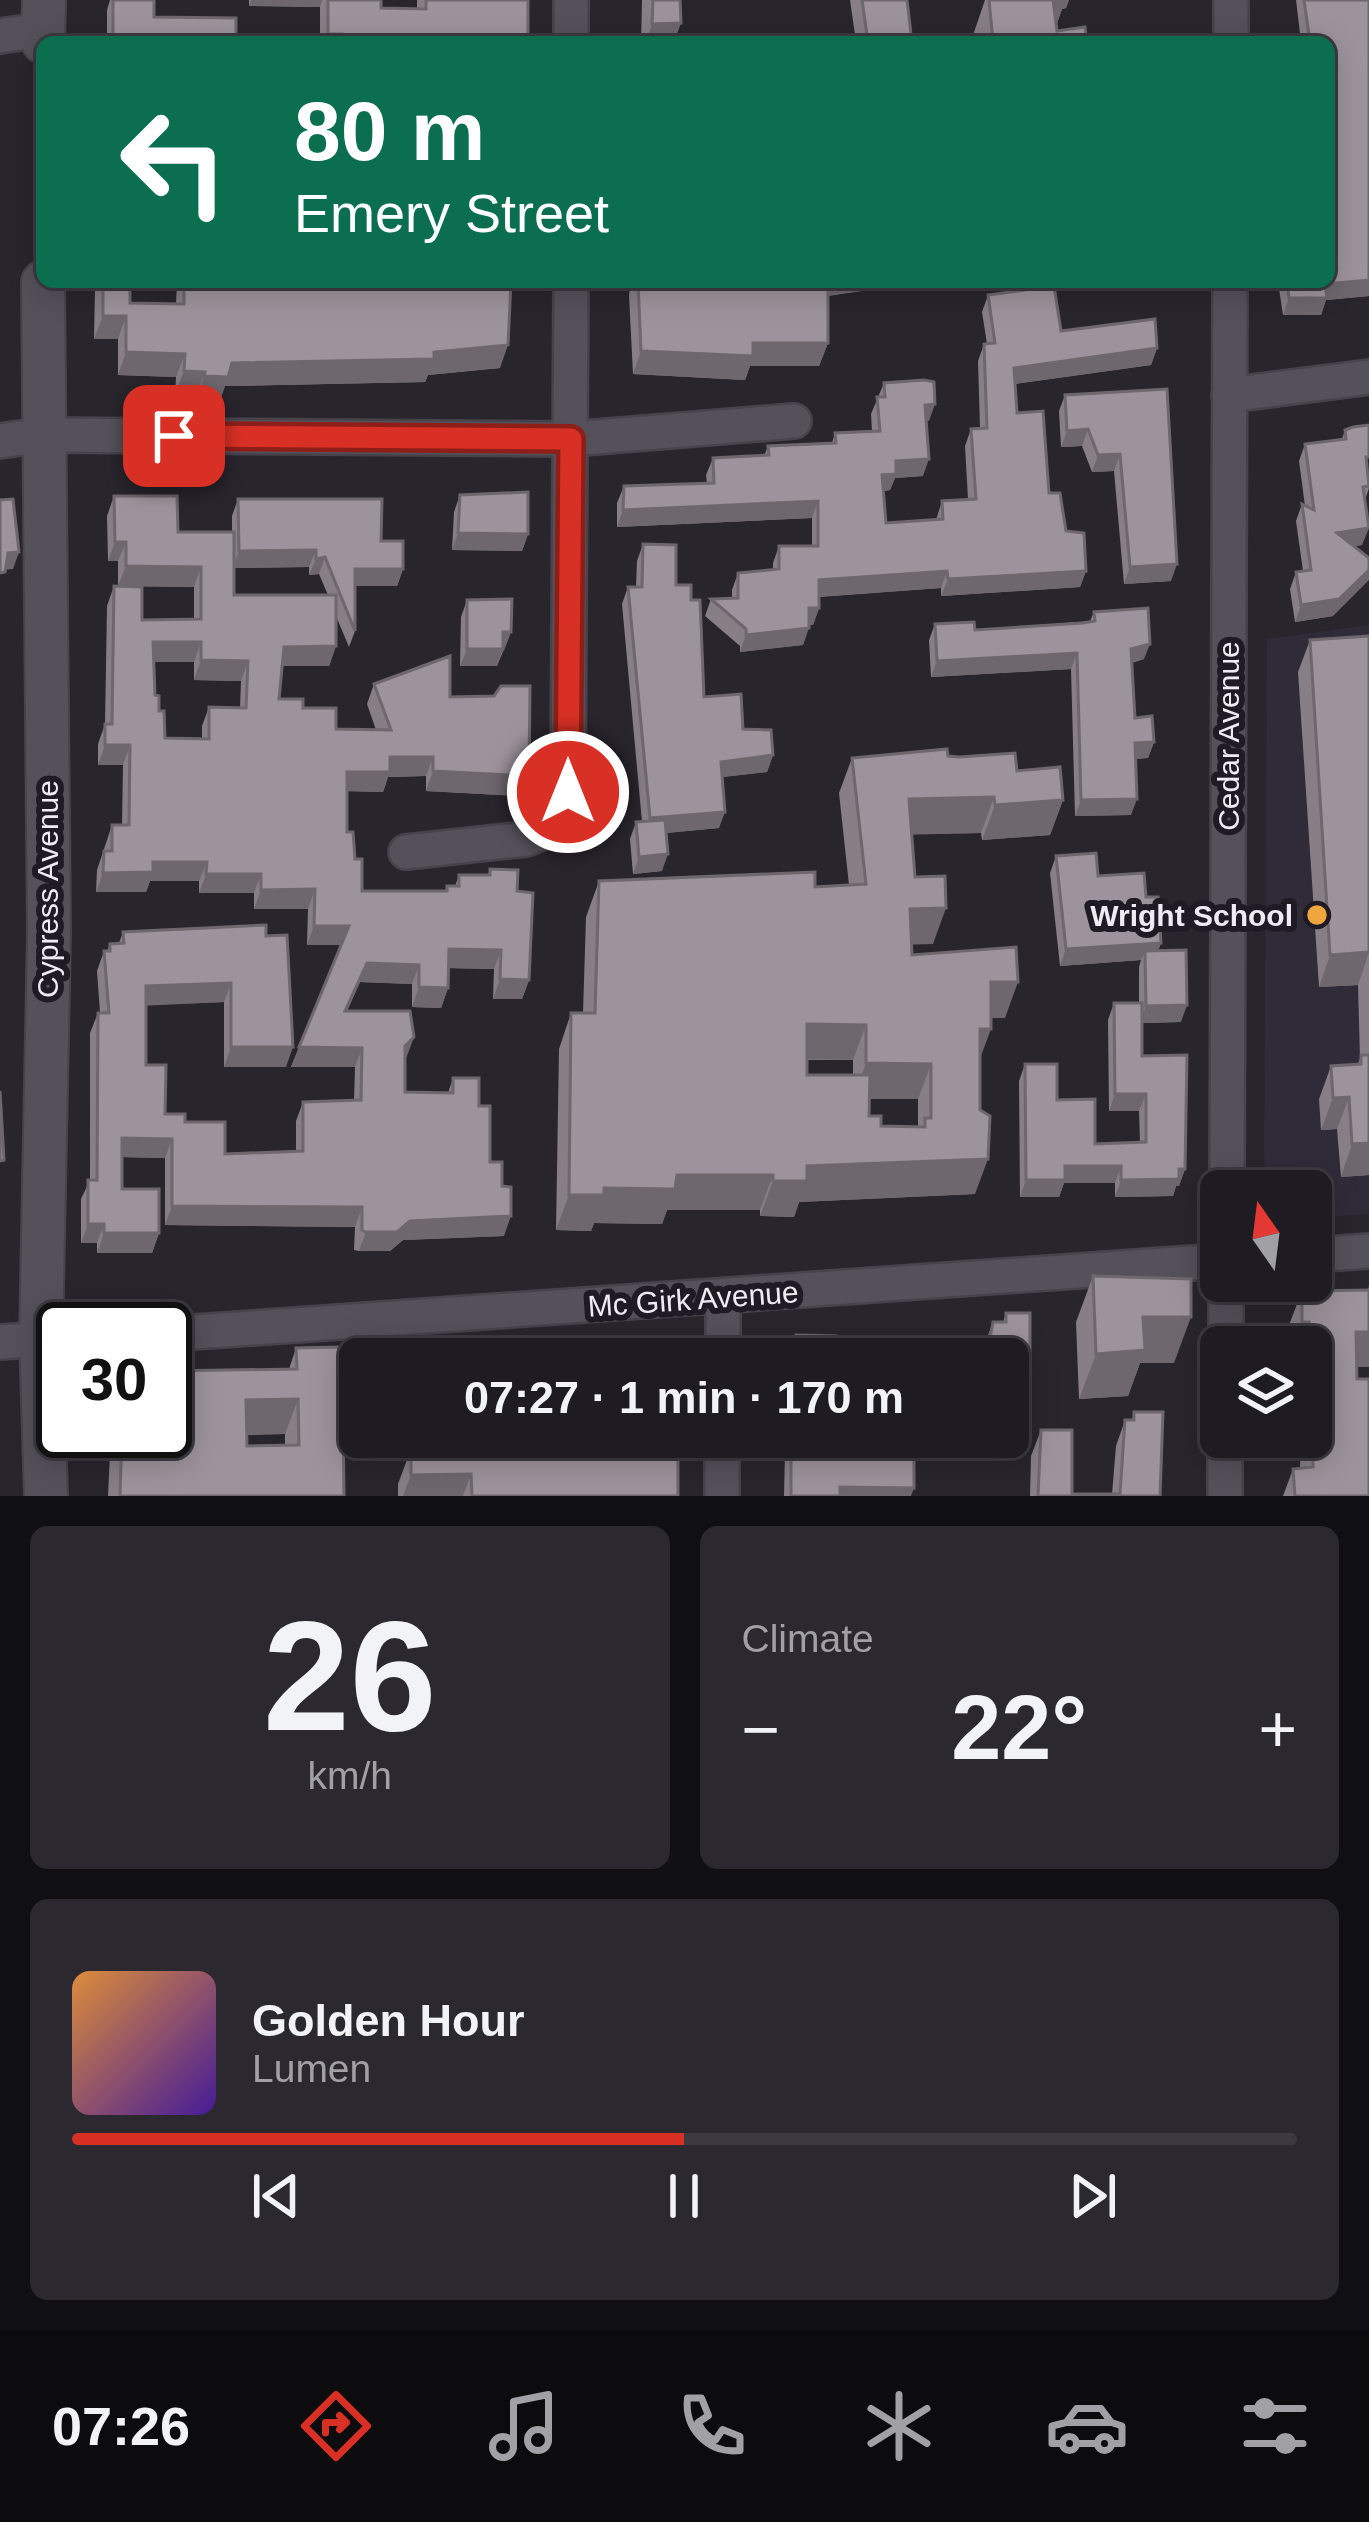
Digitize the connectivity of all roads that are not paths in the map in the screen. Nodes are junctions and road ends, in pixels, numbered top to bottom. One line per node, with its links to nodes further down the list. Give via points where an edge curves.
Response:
1 (571, 0): 5 (street)
2 (1231, 0): 6 (street)
3 (44, 24): 4 (street)
4 (0, 36)
5 (571, 36)
6 (1231, 36)
7 (43, 288): 13 (street, Cypress Avenue)
8 (571, 288): 14 (street)
9 (1230, 288): 11 (street, Cedar Avenue)
10 (1369, 377): 11 (street)
11 (1229, 395): 16 (street, Cedar Avenue)
12 (794, 421): 14 (street)
13 (21, 438): 14 (street); 23 (street, Cypress Avenue, via 49,932)
14 (571, 439): 15 (street, via 568,792 552,829 526,839)
15 (406, 852)
16 (1227, 1170)
17 (1369, 1252): 18 (street)
18 (1332, 1254)
19 (1200, 1263): 20 (street, Mc Girk Avenue)
20 (723, 1297): 21 (street, Mc Girk Avenue); 22 (street)
21 (192, 1332)
22 (723, 1338)
23 (34, 1340): 26 (street, Cypress Avenue)
24 (722, 1458): 27 (street)
25 (1226, 1458): 28 (street)
26 (46, 1496)
27 (722, 1496)
28 (1225, 1496)

